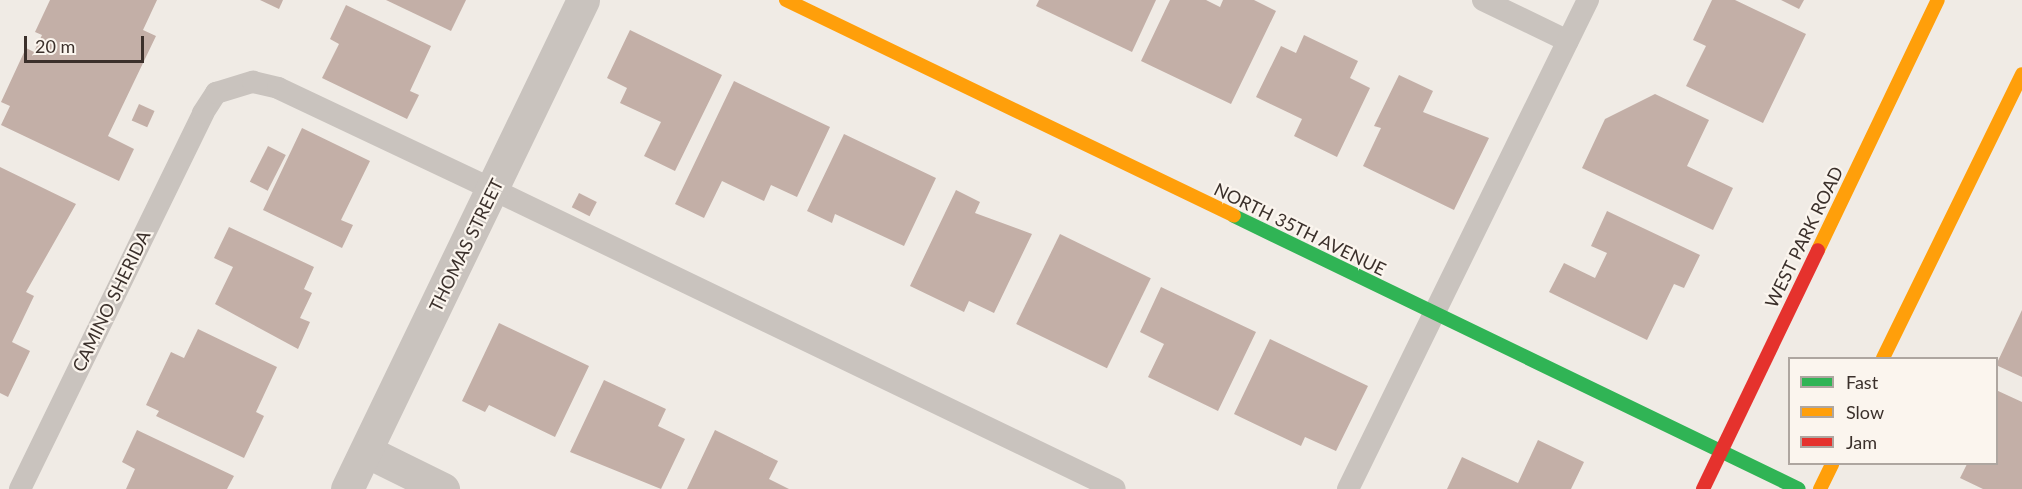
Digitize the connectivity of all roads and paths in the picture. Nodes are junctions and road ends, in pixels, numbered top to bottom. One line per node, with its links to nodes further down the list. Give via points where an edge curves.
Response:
1 (583, 0): 8 (street, THOMAS STREET)
2 (786, 0): 9 (street, NORTH 35TH AVENUE)
3 (1484, 0): 6 (lane)
4 (1588, 0): 6 (lane)
5 (1938, 0): 12 (street, WEST PARK ROAD)
6 (1568, 41): 9 (lane)
7 (2022, 74): 10 (street)
8 (492, 189): 11 (street, THOMAS STREET); 14 (lane, CAMINO SHERIDA, via 278,88 253,82 216,93); 17 (lane, CAMINO SHERIDA)
9 (1434, 314): 12 (street, NORTH 35TH AVENUE); 18 (lane)
10 (1883, 357)
11 (366, 451): 15 (street, THOMAS STREET); 16 (street)
12 (1721, 452): 19 (street, WEST PARK ROAD); 20 (street, NORTH 35TH AVENUE)
13 (1832, 465): 21 (street)
14 (20, 489)
15 (347, 489)
16 (443, 489)
17 (1115, 489)
18 (1348, 489)
19 (1703, 489)
20 (1799, 489)
21 (1820, 489)

